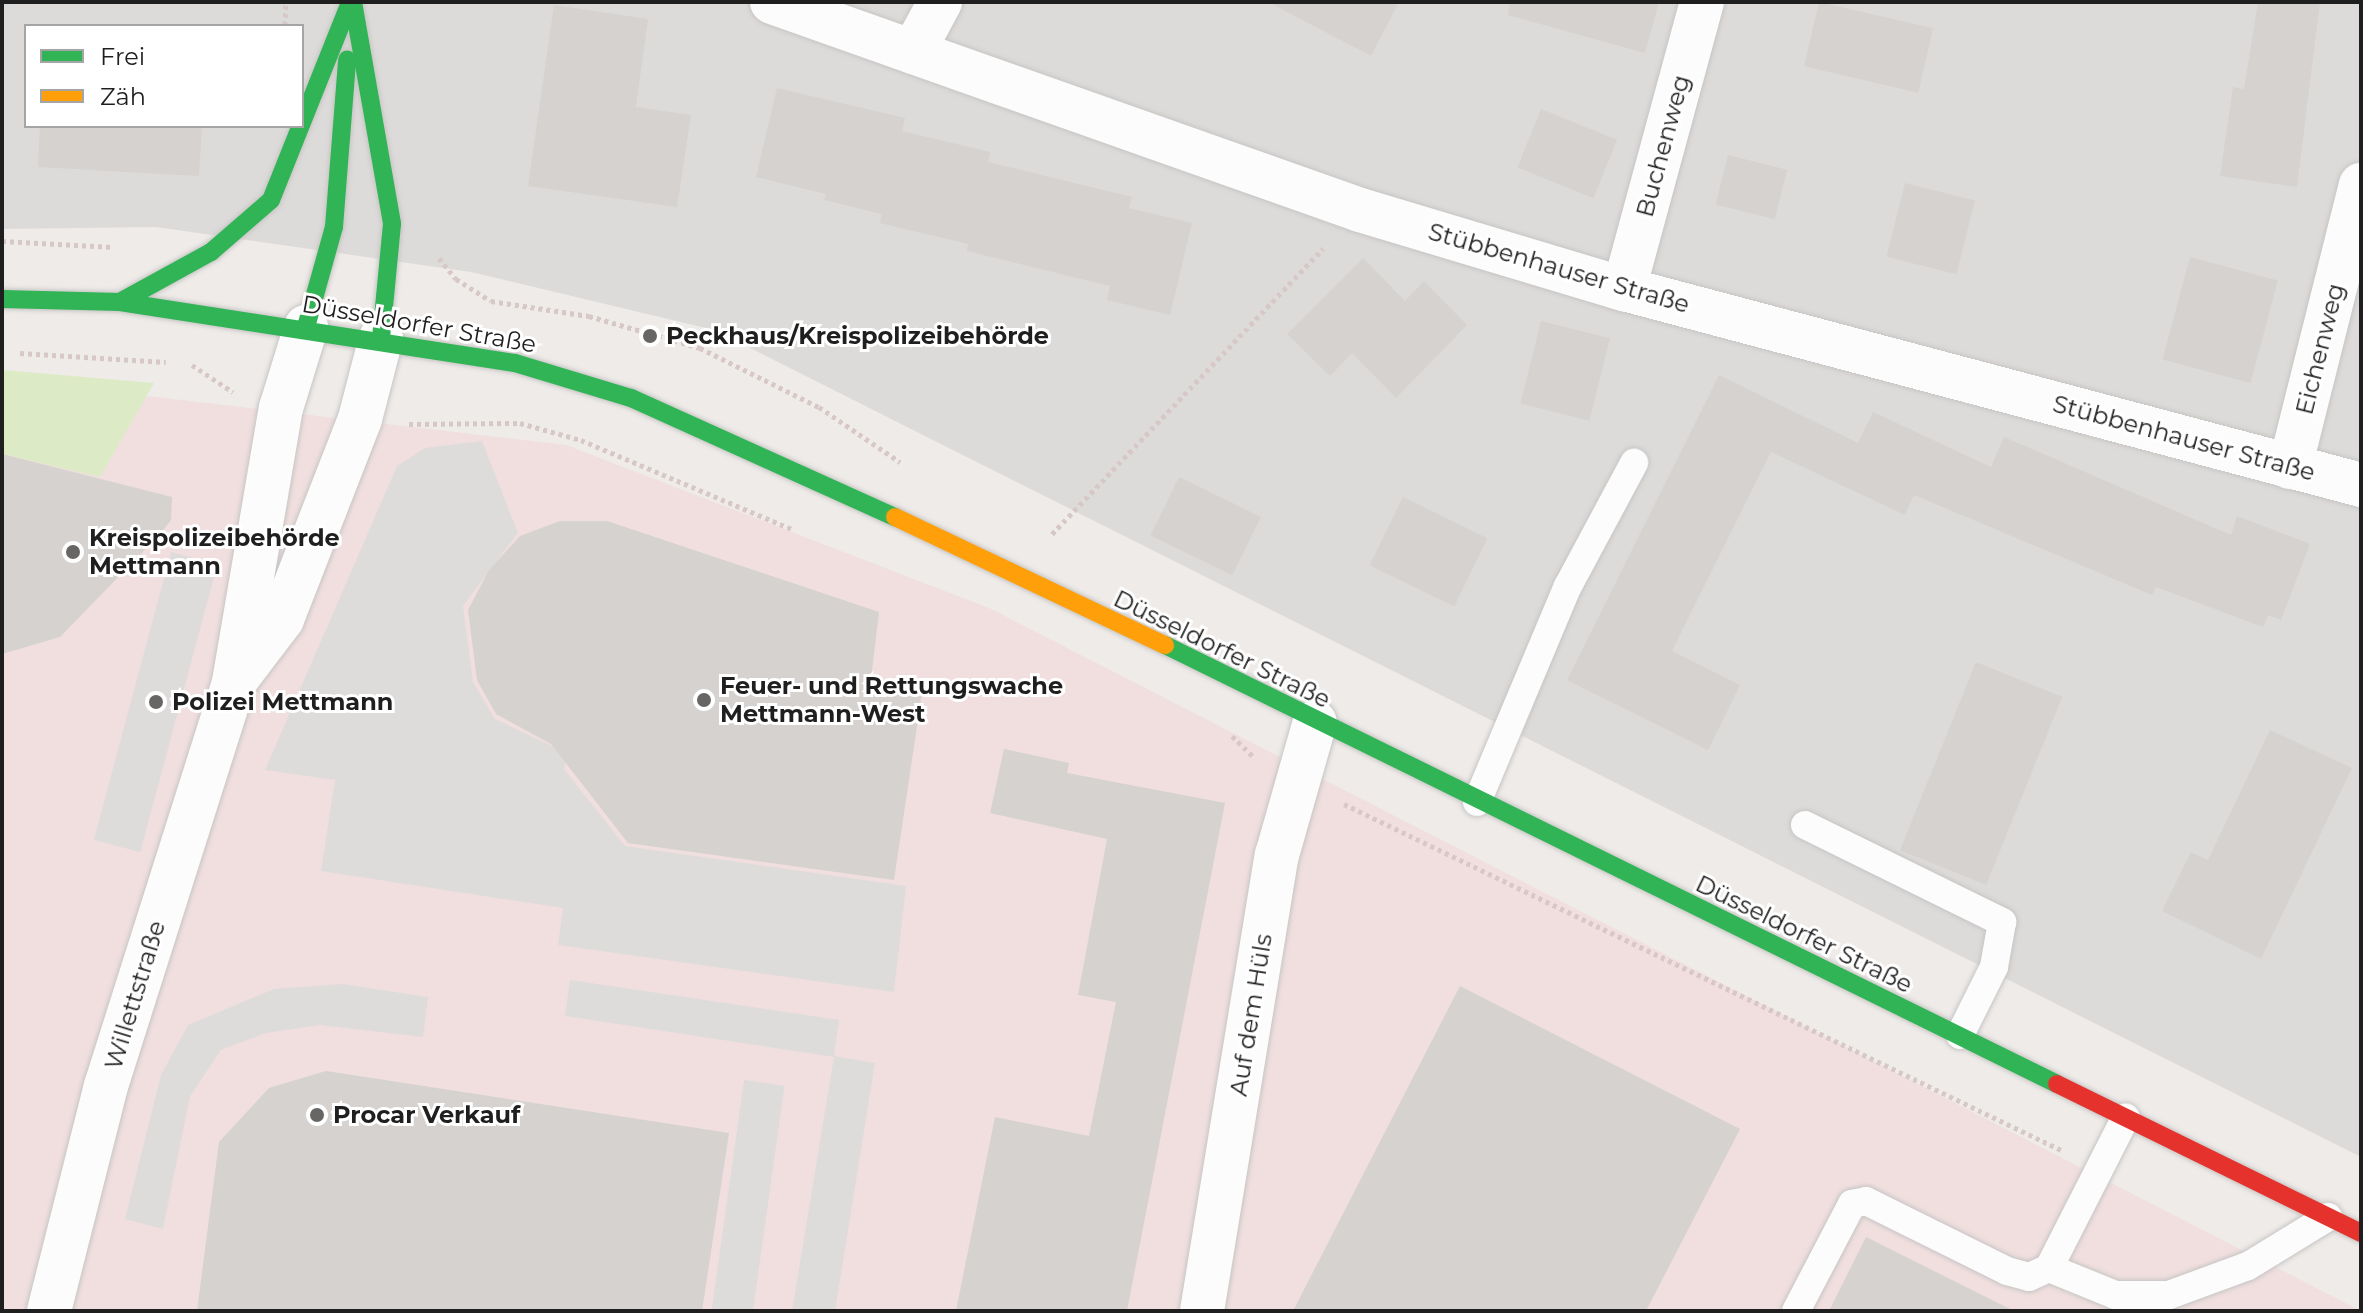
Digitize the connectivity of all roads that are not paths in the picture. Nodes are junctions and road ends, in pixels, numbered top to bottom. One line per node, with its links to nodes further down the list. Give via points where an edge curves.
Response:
1 (352, 2): 6 (main road); 12 (main road, via 334,227); 13 (main road, via 392,224)
2 (772, 2): 5 (street, Stübbenhauser Straße)
3 (940, 2): 5 (street)
4 (1702, 2): 9 (street, Buchenweg)
5 (913, 52): 9 (street, Stübbenhauser Straße, via 1360,210)
6 (304, 119)
7 (300, 128): 11 (main road, via 271,200 211,252)
8 (2361, 185): 15 (street, Eichenweg)
9 (1624, 289): 15 (street, Stübbenhauser Straße)
10 (2, 299): 11 (main road, Düsseldorfer Straße)
11 (120, 302): 12 (main road, Düsseldorfer Straße)
12 (306, 327): 13 (main road, Düsseldorfer Straße); 17 (street, Willettstraße, via 281,408)
13 (381, 338): 17 (street, Willettstraße, via 360,419 282,619); 18 (main road, Düsseldorfer Straße, via 515,363 749,446)
14 (1634, 463): 19 (lane, via 1568,586)
15 (2290, 467): 16 (street, Stübbenhauser Straße)
16 (2361, 485)
17 (234, 682): 26 (street, Willettstraße, via 106,1086)
18 (1315, 722): 19 (main road, Düsseldorfer Straße); 27 (street, Auf dem Hüls, via 1277,855)
19 (1477, 802): 21 (main road, Düsseldorfer Straße)
20 (1805, 825): 21 (lane, via 2002,922 1994,967)
21 (1960, 1035): 22 (main road, Düsseldorfer Straße)
22 (2126, 1117): 23 (main road, Düsseldorfer Straße); 25 (lane)
23 (2328, 1217): 24 (main road, Düsseldorfer Straße); 25 (lane, via 2248,1266 2169,1295 2115,1295)
24 (2361, 1233)
25 (2049, 1268): 28 (lane, via 2029,1277 2007,1271 1866,1201 1852,1204)
26 (49, 1311)
27 (1202, 1311)
28 (1796, 1311)

